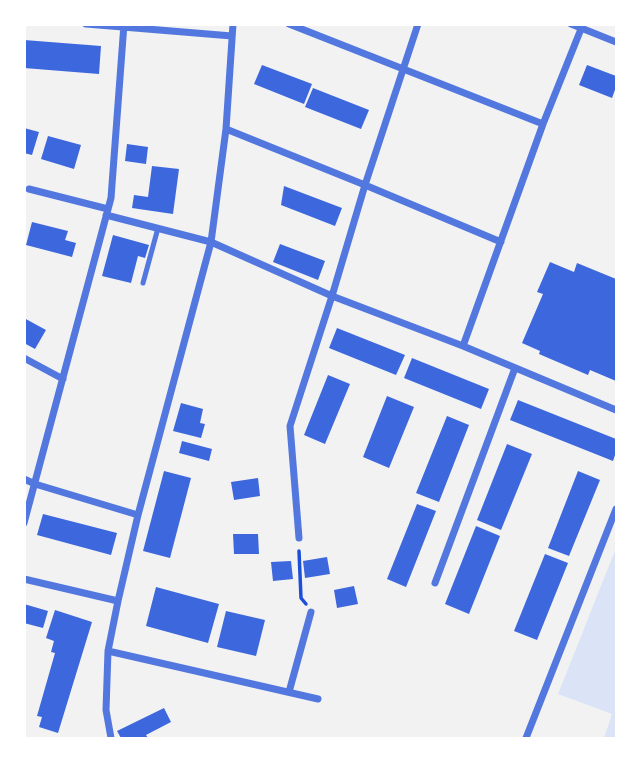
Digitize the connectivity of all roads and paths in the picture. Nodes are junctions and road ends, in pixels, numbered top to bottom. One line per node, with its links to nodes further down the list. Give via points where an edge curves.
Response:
1 (86, 24): 6 (street)
2 (233, 24): 8 (street)
3 (289, 24): 10 (street)
4 (418, 24): 10 (street)
5 (571, 24): 7 (street)
6 (124, 26): 8 (street); 15 (street)
7 (581, 29): 9 (street); 11 (street)
8 (232, 36): 12 (street)
9 (617, 42)
10 (403, 70): 11 (street); 13 (street)
11 (543, 124): 18 (street)
12 (226, 130): 13 (street); 17 (street)
13 (365, 185): 18 (street); 20 (street)
14 (29, 189): 15 (street)
15 (107, 212): 16 (street); 24 (street)
16 (158, 228): 17 (street); 19 (lane)
17 (211, 242): 20 (street); 29 (street)
18 (501, 242): 21 (street)
19 (143, 284)
20 (332, 296): 21 (street); 31 (street, via 290,426)
21 (463, 346): 23 (street)
22 (24, 358): 24 (street)
23 (515, 368): 25 (street); 33 (street)
24 (63, 379): 27 (street)
25 (617, 410)
26 (24, 479): 27 (street)
27 (35, 484): 29 (street); 30 (street)
28 (617, 509): 40 (street)
29 (138, 516): 34 (street)
30 (24, 523)
31 (299, 538): 35 (path, via 301,598)
32 (24, 579): 34 (street)
33 (435, 583)
34 (118, 601): 36 (street)
35 (311, 612): 37 (street)
36 (108, 651): 37 (street); 39 (street, via 106,710)
37 (289, 692): 38 (street)
38 (318, 699)
39 (111, 738)
40 (526, 738)

